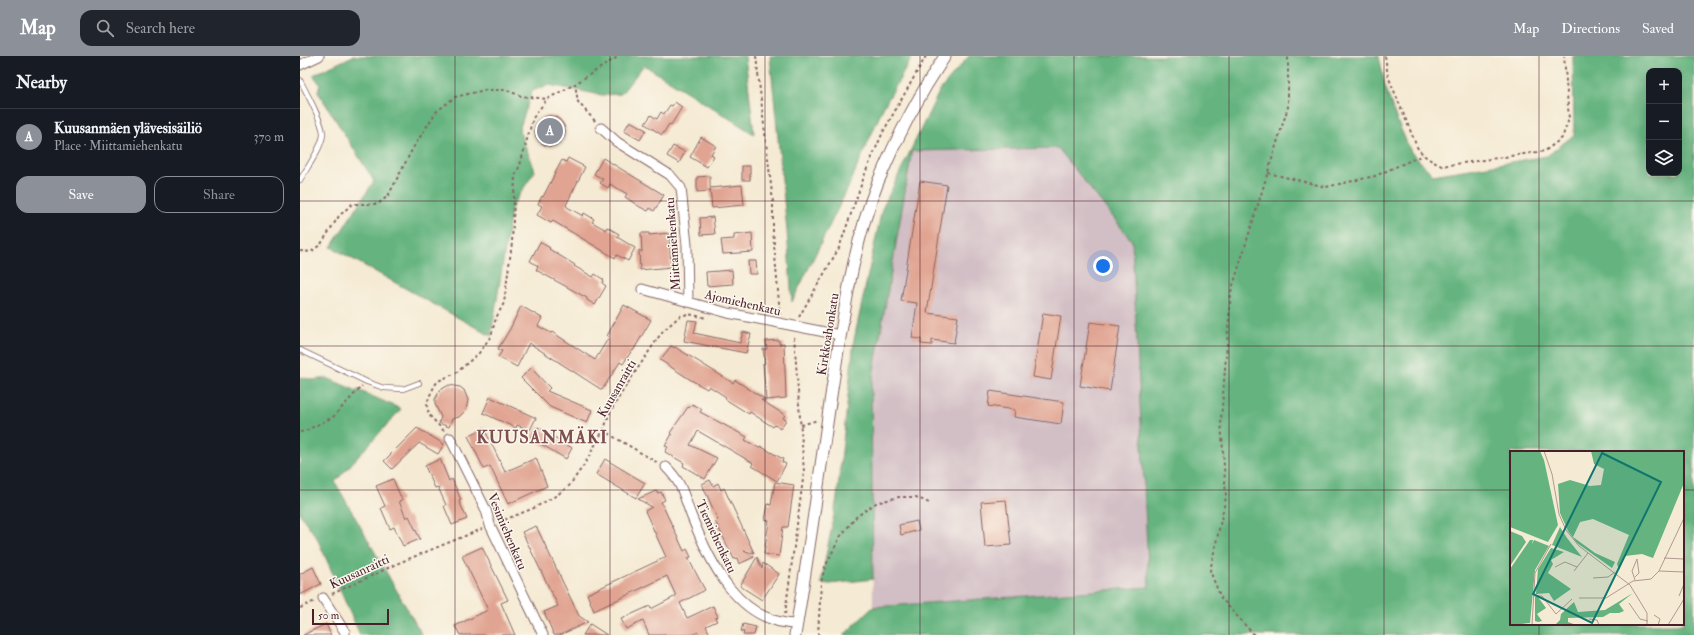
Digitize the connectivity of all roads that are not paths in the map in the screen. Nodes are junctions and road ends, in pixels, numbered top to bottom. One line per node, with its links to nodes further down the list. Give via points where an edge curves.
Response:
1 (319, 56): 3 (street)
2 (945, 56): 9 (street, Kirkkoahonkatu, via 906,125 878,182 862,231)
3 (300, 65)
4 (300, 80): 6 (lane, via 321,125 323,135)
5 (601, 128): 8 (street, Miittamiehenkatu, via 617,142 670,175 681,188 687,245)
6 (300, 180)
7 (642, 289): 8 (street, Ajomiehenkatu)
8 (688, 302): 9 (street, Ajomiehenkatu, via 728,313)
9 (840, 335): 15 (street, Kirkkoahonkatu)
10 (300, 350): 11 (lane, via 367,382 392,390 403,390)
11 (419, 383)
12 (450, 438): 17 (street, Vesimiehenkatu)
13 (666, 468): 15 (street, Tiemiehenkatu, via 679,482 702,541 718,574 726,584 758,613)
14 (323, 598): 16 (street)
15 (796, 629)
16 (345, 635)
17 (543, 635)

